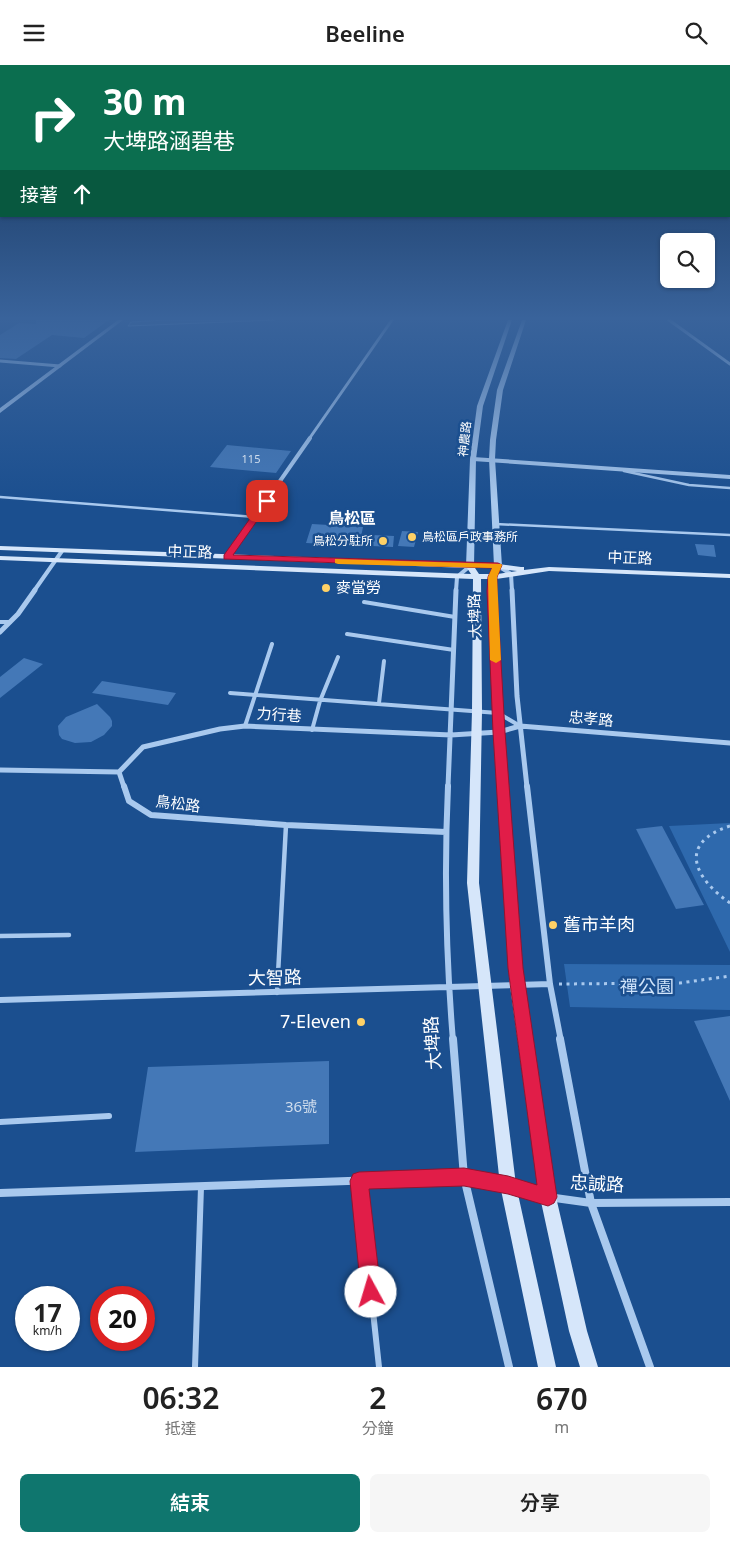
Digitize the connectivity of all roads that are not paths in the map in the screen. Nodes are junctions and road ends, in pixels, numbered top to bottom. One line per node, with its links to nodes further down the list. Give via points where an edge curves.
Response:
1 (40, 381): 5 (street)
2 (350, 381): 12 (street)
3 (489, 381): 6 (street, 神農路, via 480,406)
4 (505, 381): 7 (street, 神農路, via 497,407)
5 (0, 411)
6 (473, 459): 7 (street); 21 (street, 神農路)
7 (492, 459): 8 (street); 13 (street, 神農路)
8 (614, 469): 9 (street); 10 (lane, via 689,485)
9 (730, 477)
10 (730, 488)
11 (0, 497): 12 (lane)
12 (255, 517): 17 (street)
13 (494, 524): 14 (lane); 20 (street, 神農路)
14 (730, 535)
15 (0, 548): 16 (main road, 中正路)
16 (62, 551): 17 (main road, 中正路); 19 (street)
17 (227, 557): 21 (main road, 中正路)
18 (0, 558): 19 (main road, 中正路)
19 (55, 561): 25 (main road, 中正路); 31 (street)
20 (498, 565): 21 (main road, 中正路); 22 (main road, 中正路); 23 (street); 27 (main road, 大埤路)
21 (470, 566): 25 (street, 大埤路); 26 (main road, 大埤路)
22 (529, 571): 23 (main road, 中正路); 24 (main road, 中正路, via 580,569)
23 (511, 573): 27 (main road, 中正路); 46 (street)
24 (730, 576)
25 (457, 577): 26 (main road, 中正路); 29 (street, 大埤路)
26 (477, 577): 27 (main road, 中正路); 43 (main road, 大埤路)
27 (492, 577): 44 (main road, 大埤路)
28 (364, 602): 29 (lane)
29 (455, 617): 35 (street, 大埤路)
30 (0, 622): 31 (lane)
31 (10, 622): 32 (street)
32 (0, 632)
33 (348, 634): 35 (lane)
34 (272, 644): 39 (lane)
35 (454, 650): 42 (street, 大埤路)
36 (338, 657): 40 (lane)
37 (384, 661): 41 (lane)
38 (230, 693): 39 (lane)
39 (255, 695): 40 (lane); 45 (lane)
40 (320, 701): 41 (lane); 47 (lane)
41 (379, 703): 42 (lane)
42 (452, 709): 43 (lane); 49 (street, 大埤路)
43 (477, 711): 44 (lane); 50 (main road, 大埤路)
44 (498, 713): 46 (lane); 48 (main road, 大埤路)
45 (245, 726): 47 (street, 力行巷); 53 (street, 力行巷, via 143,747)
46 (520, 726): 48 (street, 忠孝路); 51 (street, 忠孝路); 58 (street)
47 (312, 730): 49 (street, 力行巷)
48 (499, 732): 50 (street, 忠孝路); 59 (main road, 大埤路)
49 (451, 735): 50 (street, 忠孝路); 55 (street, 大埤路)
50 (475, 735): 60 (main road, 大埤路, via 472,883)
51 (730, 743)
52 (0, 771): 53 (street)
53 (119, 772): 54 (street, 鳥松路, via 129,801 151,815)
54 (286, 825): 55 (street, 鳥松路); 62 (lane)
55 (446, 833): 61 (street, 大埤路)
56 (69, 935): 57 (lane)
57 (0, 936)
58 (550, 984): 59 (street, 大智路); 73 (street)
59 (517, 986): 60 (street, 大智路); 71 (main road, 大埤路)
60 (483, 987): 61 (street, 大智路); 68 (main road, 大埤路)
61 (449, 989): 62 (street, 大智路); 66 (street, 大埤路)
62 (277, 993): 63 (street, 大智路)
63 (0, 1000)
64 (109, 1116): 65 (lane)
65 (0, 1122)
66 (464, 1177): 67 (street, 忠誠路); 68 (street, 忠誠路); 76 (street, 大埤路)
67 (359, 1181): 69 (street, 忠誠路); 75 (lane)
68 (508, 1185): 71 (street, 忠誠路); 77 (main road, 大埤路)
69 (201, 1186): 70 (street, 忠誠路); 74 (lane)
70 (0, 1193)
71 (548, 1197): 73 (street, 忠誠路); 78 (main road, 大埤路)
72 (730, 1202): 73 (street, 忠誠路)
73 (591, 1203): 79 (street)
74 (195, 1367)
75 (379, 1367)
76 (509, 1367)
77 (547, 1367)
78 (589, 1367)
79 (650, 1367)

